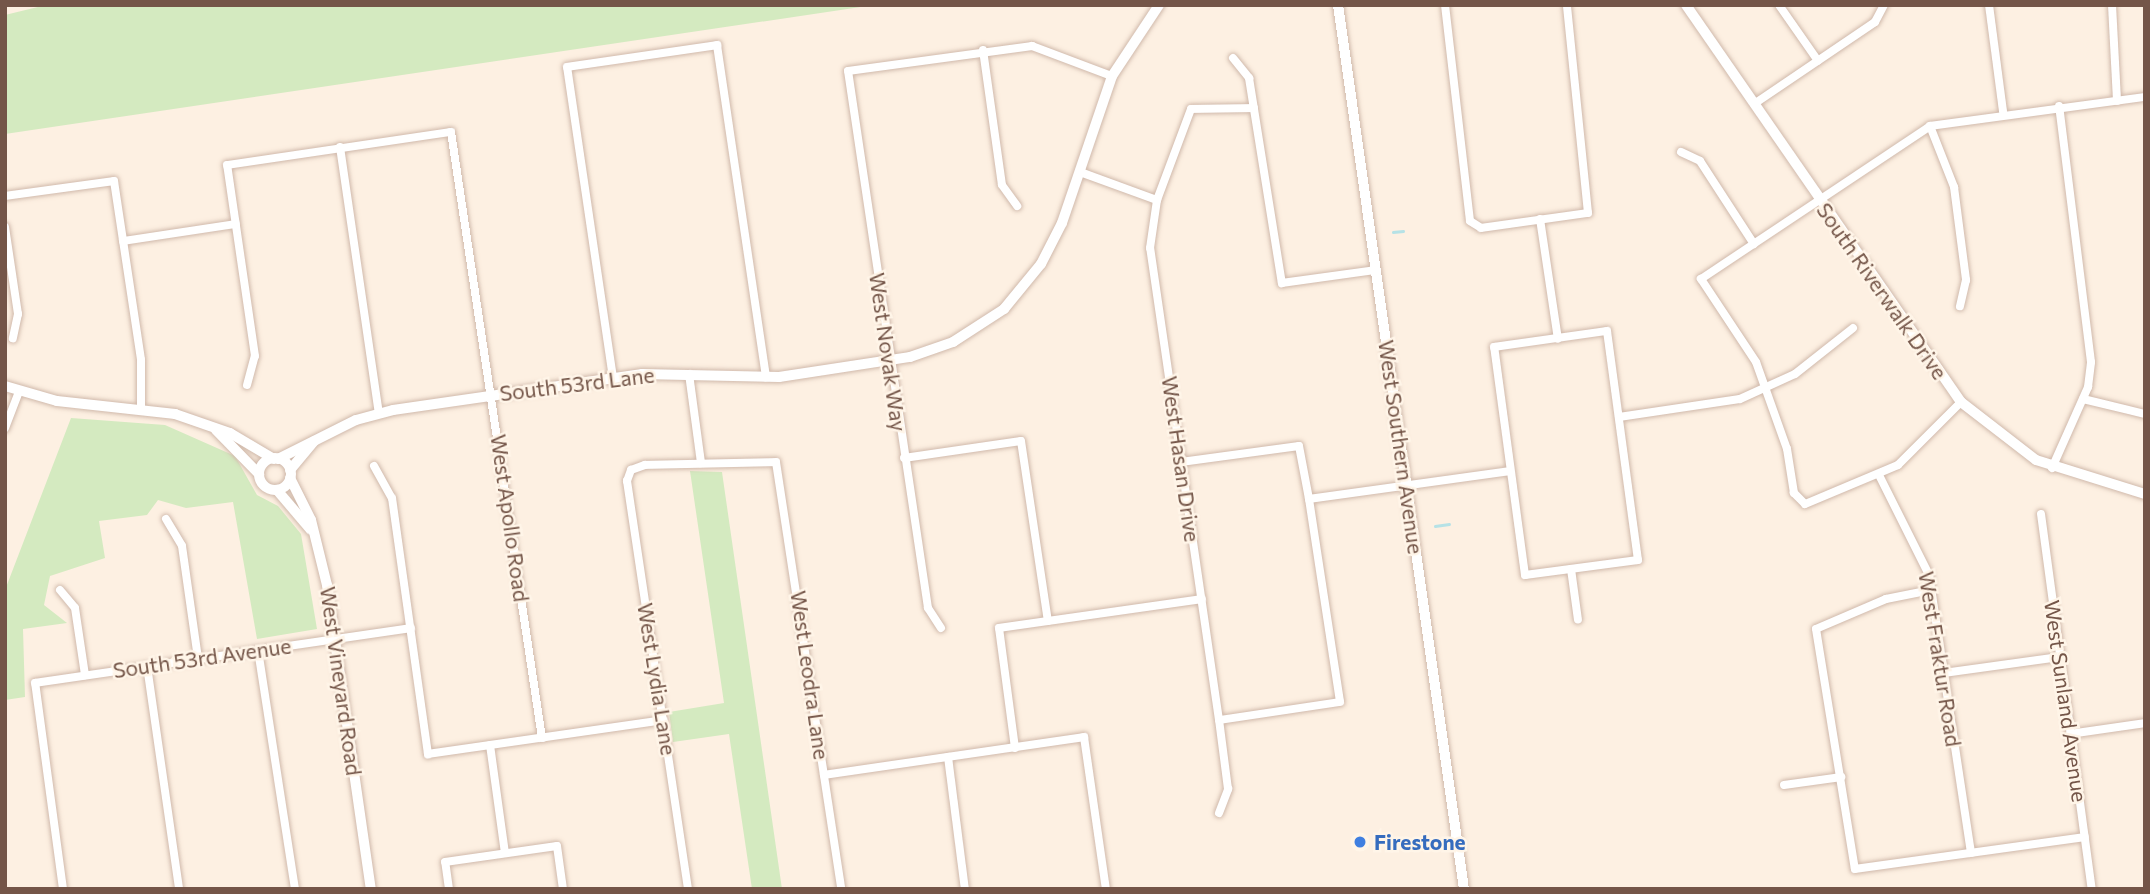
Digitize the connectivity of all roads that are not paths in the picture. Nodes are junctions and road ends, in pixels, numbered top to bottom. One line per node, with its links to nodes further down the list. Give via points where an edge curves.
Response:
1 (1159, 5): 13 (street, South 53rd Lane)
2 (1338, 5): 33 (street, West Southern Avenue)
3 (1686, 5): 16 (street, South Riverwalk Drive)
4 (1779, 5): 12 (street)
5 (1884, 5): 12 (street, via 1875,22)
6 (1989, 5): 19 (street)
7 (2112, 5): 15 (street)
8 (1445, 6): 28 (street, via 1473,225)
9 (1567, 6): 28 (street, via 1588,213)
10 (984, 50): 13 (street, via 1032,46); 27 (street, via 1002,185); 38 (street, West Novak Way, via 848,71)
11 (1233, 58): 18 (street, via 1249,78)
12 (1818, 61): 16 (street)
13 (1112, 76): 23 (street, South 53rd Lane)
14 (2145, 97): 15 (street)
15 (2118, 101): 17 (street)
16 (1755, 104): 25 (street, South Riverwalk Drive)
17 (2059, 106): 19 (street); 47 (street, via 2091,362)
18 (1254, 108): 26 (street, West Hasan Drive, via 1191,109); 33 (street, via 1282,283)
19 (2003, 112): 20 (street)
20 (1930, 126): 25 (street); 34 (street, via 1954,187 1966,280)
21 (340, 147): 29 (street, via 226,165); 46 (street, West Apollo Road, via 451,132); 50 (street)
22 (1681, 152): 32 (street, via 1700,161)
23 (1080, 172): 26 (street); 38 (street, South 53rd Lane, via 1055,240 1014,300 953,342)
24 (5, 197): 31 (street, via 114,181)
25 (1819, 199): 32 (street); 48 (street, South Riverwalk Drive)
26 (1157, 200): 58 (street, West Hasan Drive, via 1150,248)
27 (1017, 206)
28 (1540, 219): 37 (street)
29 (236, 224): 31 (street); 43 (street, via 255,356)
30 (5, 227): 36 (street, via 18,314)
31 (123, 241): 49 (street, via 141,360)
32 (1754, 244): 44 (street, via 1701,279)
33 (1376, 270): 66 (street, West Southern Avenue)
34 (1960, 306)
35 (1853, 328): 44 (street)
36 (13, 338)
37 (1558, 339): 52 (street, via 1607,331); 62 (street, via 1494,347)
38 (889, 361): 40 (street, South 53rd Lane); 56 (street, West Novak Way)
39 (689, 374): 40 (street, South 53rd Lane); 41 (street, South 53rd Lane); 59 (street)
40 (766, 377): 41 (street, via 717,45 567,66)
41 (613, 378): 46 (street, South 53rd Lane)
42 (5, 386): 45 (street)
43 (247, 386)
44 (1768, 387): 52 (street, via 1740,399); 65 (street, via 1794,493 1805,503)
45 (19, 392): 49 (street); 53 (street)
46 (493, 395): 50 (street, South 53rd Lane); 92 (street, West Apollo Road)
47 (2083, 399): 51 (street); 61 (street)
48 (1961, 402): 61 (street, South Riverwalk Drive, via 2004,440); 65 (street, via 1898,465)
49 (141, 407): 54 (street)
50 (379, 412): 55 (street, South 53rd Lane)
51 (2145, 414)
52 (1619, 417): 73 (street, via 1638,560)
53 (5, 428)
54 (216, 429): 57 (street); 63 (street)
55 (314, 441): 57 (street, South 53rd Lane); 64 (street, South 53rd Lane)
56 (904, 458): 78 (street, via 1021,441); 80 (street, West Novak Way, via 928,608)
57 (276, 459): 63 (street, South 53rd Lane); 64 (street)
58 (1181, 462): 69 (street, via 1299,446); 76 (street, West Hasan Drive)
59 (701, 463): 88 (street, West Lydia Lane, via 631,470 626,481); 96 (street, West Leodra Lane, via 776,463)
60 (374, 466): 79 (street, via 392,498)
61 (2052, 468): 68 (street, South Riverwalk Drive)
62 (1510, 471): 66 (street); 73 (street, via 1525,575)
63 (259, 474): 67 (street, via 264,486)
64 (290, 474): 67 (street, South 53rd Lane); 72 (street, West Vineyard Road)
65 (1879, 475): 75 (street, West Fraktur Road, via 1926,564)
66 (1407, 485): 69 (street); 113 (street, West Southern Avenue)
67 (277, 490): 72 (street)
68 (2145, 494)
69 (1310, 499): 89 (street, via 1340,702)
70 (2041, 514): 83 (street, West Sunland Avenue)
71 (166, 519): 84 (street, via 182,546)
72 (311, 530): 81 (street, West Vineyard Road)
73 (1571, 569): 77 (street)
74 (60, 590): 87 (street, via 75,608)
75 (1931, 590): 86 (street, West Fraktur Road); 97 (street, via 1886,599 1816,629)
76 (1202, 599): 78 (street); 89 (street, West Hasan Drive)
77 (1578, 620)
78 (1048, 621): 94 (street, via 999,628)
79 (411, 628): 81 (street, South 53rd Avenue); 93 (street, via 428,754)
80 (941, 628)
81 (335, 639): 82 (street, South 53rd Avenue); 106 (street, West Vineyard Road)
82 (258, 650): 84 (street, South 53rd Avenue); 105 (street)
83 (2060, 657): 86 (street); 91 (street, West Sunland Avenue)
84 (198, 658): 85 (street, South 53rd Avenue)
85 (147, 666): 87 (street, South 53rd Avenue); 104 (street)
86 (1944, 673): 102 (street, West Fraktur Road)
87 (85, 674): 103 (street, South 53rd Avenue, via 35,683)
88 (664, 720): 92 (street); 109 (street, West Lydia Lane)
89 (1219, 720): 99 (street, West Hasan Drive, via 1228,789)
90 (2145, 723): 91 (street)
91 (2070, 734): 100 (street, West Sunland Avenue)
92 (542, 738): 93 (street)
93 (490, 745): 101 (street)
94 (1015, 748): 95 (street); 112 (street, via 1084,737)
95 (948, 757): 96 (street); 111 (street)
96 (824, 775): 110 (street, West Leodra Lane)
97 (1841, 778): 98 (street); 102 (street, via 1855,869)
98 (1784, 785)
99 (1219, 813)
100 (2085, 837): 102 (street); 114 (street, West Sunland Avenue)
101 (505, 853): 107 (street, via 445,862); 108 (street, via 557,846)
102 (1971, 853)
103 (62, 889)
104 (179, 889)
105 (295, 889)
106 (371, 889)
107 (449, 889)
108 (563, 889)
109 (688, 889)
110 (841, 889)
111 (965, 889)
112 (1106, 889)
113 (1464, 889)
114 (2092, 889)

